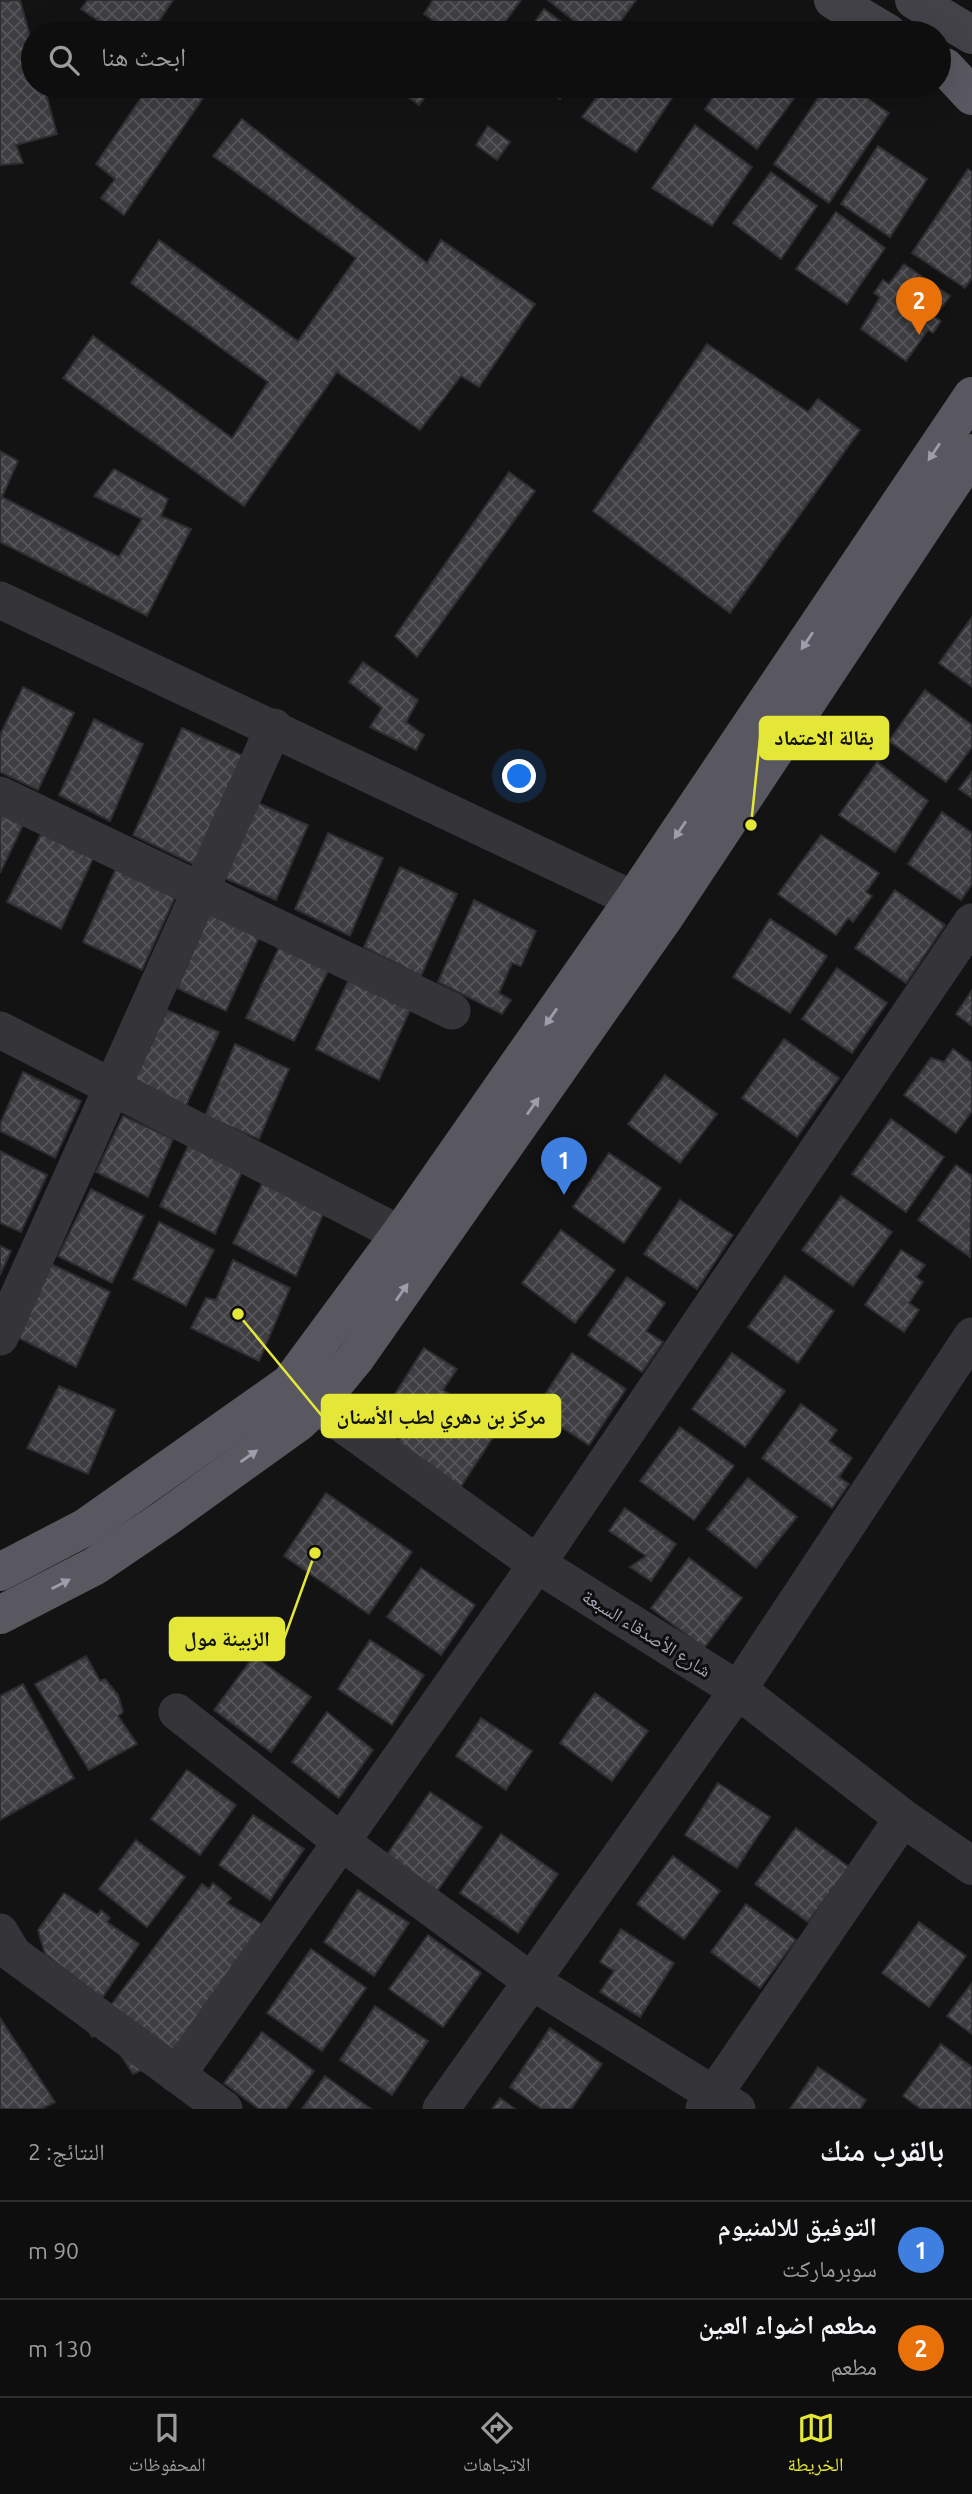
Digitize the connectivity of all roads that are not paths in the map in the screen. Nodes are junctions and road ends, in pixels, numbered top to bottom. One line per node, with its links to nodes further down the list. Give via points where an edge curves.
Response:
1 (833, 0): 3 (main road)
2 (914, 0): 4 (main road)
3 (868, 21)
4 (949, 21)
5 (951, 22): 6 (main road)
6 (972, 35)
7 (952, 72): 8 (highway)
8 (972, 96)
9 (972, 396): 15 (highway, one-way to 15)
10 (972, 453): 15 (highway)
11 (0, 600): 12 (street)
12 (274, 727): 14 (street); 15 (street)
13 (0, 795): 14 (street)
14 (200, 891): 17 (street); 19 (street)
15 (650, 908): 20 (highway, one-way to 20); 23 (highway, one-way to 15, via 355,1359)
16 (972, 922): 24 (street)
17 (452, 1011)
18 (0, 1030): 19 (street)
19 (111, 1085): 20 (street); 22 (street)
20 (400, 1234): 25 (highway, via 290,1383 86,1527)
21 (972, 1336): 27 (street)
22 (0, 1337)
23 (317, 1405): 24 (street, شارع الأصدقاء السبعة); 26 (highway, one-way to 23, via 95,1566)
24 (537, 1564): 27 (street, شارع الأصدقاء السبعة); 30 (street)
25 (0, 1572)
26 (0, 1615)
27 (738, 1690): 29 (street, شارع الأصدقاء السبعة); 33 (street)
28 (177, 1712): 30 (street)
29 (903, 1818): 31 (street, شارع الأصدقاء السبعة); 35 (street)
30 (340, 1841): 33 (street); 34 (street)
31 (972, 1866)
32 (4, 1949): 34 (street)
33 (531, 1982): 35 (street); 37 (street)
34 (177, 2074): 36 (street)
35 (719, 2104)
36 (224, 2109)
37 (441, 2109)

